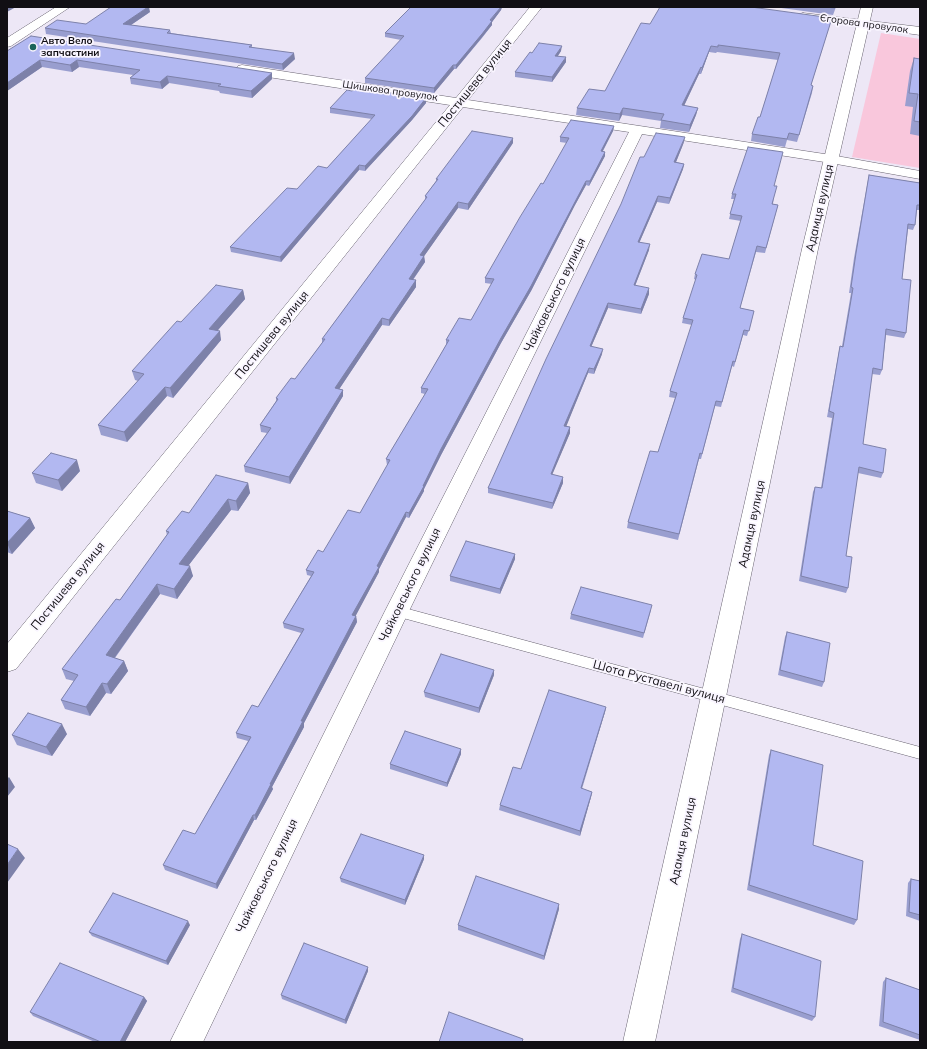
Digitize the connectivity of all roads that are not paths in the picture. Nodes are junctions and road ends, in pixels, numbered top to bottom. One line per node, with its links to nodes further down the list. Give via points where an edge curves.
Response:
1 (64, 7): 7 (street, via 33,32 16,30)
2 (536, 7): 9 (street, Постишева вулиця)
3 (867, 7): 5 (street, Адамця вулиця)
4 (788, 14): 5 (street, Єгорова провулок)
5 (863, 23): 6 (street, Єгорова провулок); 11 (street, Адамця вулиця)
6 (920, 31)
7 (7, 43)
8 (236, 68): 9 (street, Шишкова провулок)
9 (460, 102): 10 (street, Шишкова провулок); 14 (street, Постишева вулиця)
10 (637, 130): 11 (street, Шишкова провулок); 13 (street, Чайковського вулиця)
11 (831, 159): 12 (street, Шишкова провулок); 15 (street, Адамця вулиця)
12 (920, 175)
13 (397, 611): 15 (lane, Шота Руставелі вулиця); 17 (street, Чайковського вулиця)
14 (7, 662)
15 (715, 698): 16 (lane, Шота Руставелі вулиця); 18 (street, Адамця вулиця)
16 (920, 753)
17 (186, 1042)
18 (639, 1042)

